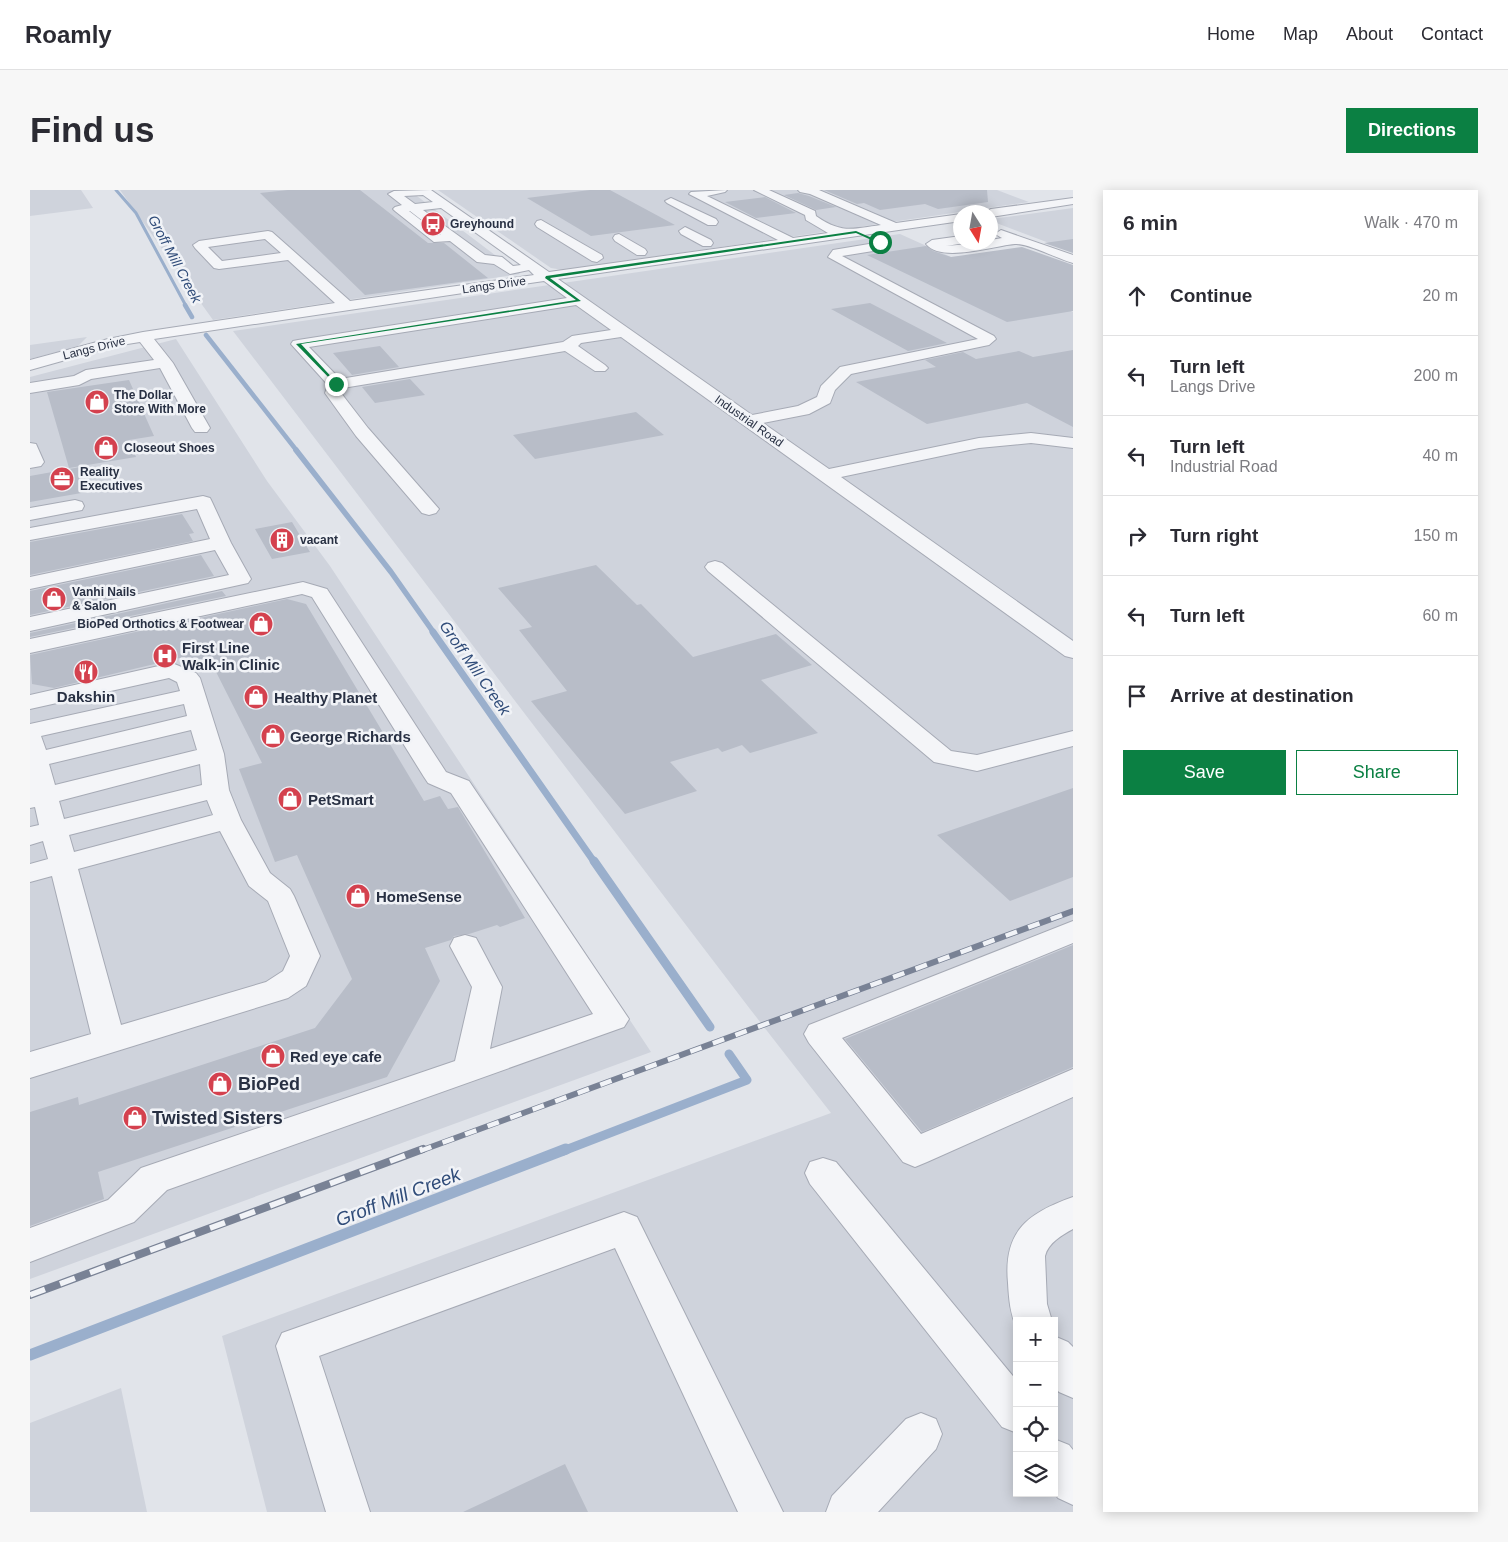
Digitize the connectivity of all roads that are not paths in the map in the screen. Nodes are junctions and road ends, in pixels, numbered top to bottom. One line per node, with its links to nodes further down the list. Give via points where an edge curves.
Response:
1 (425, 190): 6 (street); 9 (street, Industrial Road)
2 (721, 190): 27 (street, via 695,194)
3 (760, 190): 22 (street, via 811,213 810,217 821,225)
4 (787, 190): 12 (street)
5 (804, 190): 14 (street)
6 (391, 192): 10 (street)
7 (671, 201): 19 (street)
8 (1073, 201): 13 (street)
9 (444, 204): 10 (street); 36 (street, Industrial Road)
10 (412, 208): 36 (street, via 482,259 496,260 510,270)
11 (894, 211): 14 (street)
12 (836, 212)
13 (998, 212)
14 (868, 215): 15 (street); 18 (street)
15 (848, 217)
16 (953, 219): 18 (street, Langs Drive)
17 (540, 224): 34 (street)
18 (896, 227): 21 (street, Langs Drive)
19 (726, 229)
20 (685, 231): 28 (street)
21 (856, 232): 22 (street, Langs Drive); 54 (street, via 880,242 880,245 837,253 834,257 989,339 846,370 827,389 824,400 803,410)
22 (841, 234): 27 (street, Langs Drive)
23 (998, 234): 25 (street)
24 (619, 238): 32 (street)
25 (1018, 240): 29 (street); 35 (street)
26 (953, 241): 31 (street, via 932,244 945,250)
27 (792, 242): 30 (street, Langs Drive)
28 (707, 243): 30 (street, via 737,239); 32 (street)
29 (998, 243)
30 (754, 247): 37 (street, Langs Drive)
31 (953, 249)
32 (641, 252): 34 (street)
33 (291, 256): 33 (street, via 268,235 199,244 220,266); 40 (street)
34 (596, 258): 36 (street)
35 (1073, 259)
36 (532, 267): 37 (street, Industrial Road)
37 (546, 277): 39 (street, Industrial Road); 40 (street, Langs Drive)
38 (513, 292): 41 (street)
39 (580, 300): 41 (street); 44 (street, Industrial Road)
40 (347, 306): 45 (street, Langs Drive)
41 (536, 307): 42 (street); 52 (street, via 298,344)
42 (550, 318)
43 (563, 329): 46 (street)
44 (624, 332): 46 (street); 54 (street, Industrial Road)
45 (143, 336): 47 (street); 48 (street, Langs Drive)
46 (572, 342): 49 (street); 52 (street)
47 (165, 363): 50 (street); 55 (street)
48 (30, 365)
49 (600, 368)
50 (86, 375): 51 (street); 53 (street, via 79,380)
51 (30, 380)
52 (336, 384): 61 (street, via 333,393 362,432)
53 (30, 388)
54 (749, 421): 59 (street, Industrial Road)
55 (201, 428)
56 (1073, 442): 59 (street, via 1031,438 979,444)
57 (30, 448): 58 (street, via 35,462)
58 (30, 463)
59 (826, 475): 69 (street, Industrial Road)
60 (75, 506): 62 (street)
61 (429, 509)
62 (30, 514)
63 (30, 534): 64 (street, via 204,502)
64 (221, 543): 66 (street); 67 (street, via 241,579)
65 (715, 568): 74 (street, via 943,757 977,764)
66 (30, 583)
67 (30, 624)
68 (30, 646): 87 (street, via 303,588 320,593 437,777 460,787 613,1019)
69 (1073, 651)
70 (194, 695): 71 (street, via 188,678 172,670); 72 (street); 73 (street)
71 (30, 702)
72 (202, 720): 75 (street); 76 (street)
73 (30, 731)
74 (1073, 738)
75 (32, 753): 78 (street)
76 (211, 754): 77 (street); 78 (street)
77 (216, 790): 79 (street); 80 (street)
78 (38, 798): 80 (street)
79 (228, 820): 81 (street); 85 (street, via 260,879 280,896 305,956 295,978 277,990)
80 (42, 833): 81 (street)
81 (64, 864): 82 (street); 85 (street)
82 (30, 873)
83 (1073, 931): 88 (street, via 820,1034 915,1152)
84 (465, 946): 87 (street, via 487,987)
85 (109, 1041): 86 (street)
86 (30, 1065)
87 (470, 1068): 91 (street, via 154,1179 121,1211)
88 (1073, 1082)
89 (823, 1173): 95 (street)
90 (1073, 1213): 92 (street, via 1036,1234 1027,1251 1026,1275)
91 (30, 1245)
92 (1031, 1317)
93 (1058, 1360): 94 (street)
94 (1073, 1378)
95 (1013, 1408)
96 (921, 1434): 101 (street)
97 (1058, 1465): 98 (street)
98 (1073, 1483)
99 (348, 1512): 100 (street, via 296,1346 624,1228)
100 (761, 1512)
101 (848, 1512)

